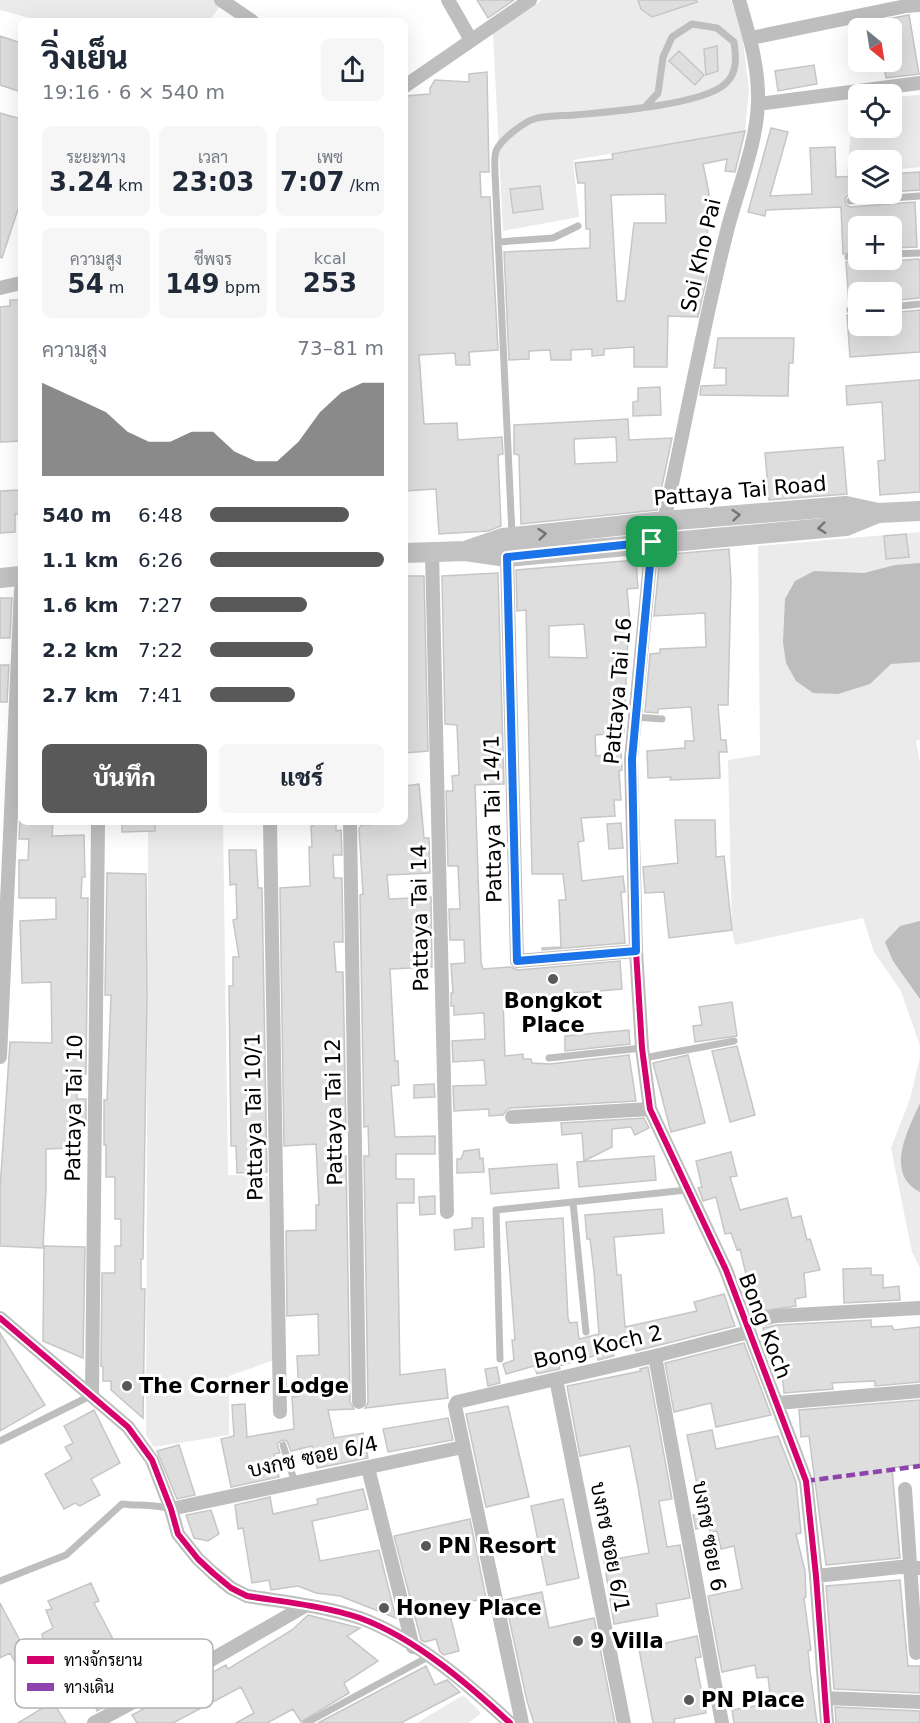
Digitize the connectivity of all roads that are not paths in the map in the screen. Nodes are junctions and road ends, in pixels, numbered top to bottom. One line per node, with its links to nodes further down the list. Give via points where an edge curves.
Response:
1 (221, 0): 6 (street)
2 (448, 0): 8 (street)
3 (531, 0): 8 (street)
4 (739, 0): 7 (street, Soi Kho Pai)
5 (920, 5): 7 (street)
6 (248, 18)
7 (751, 39): 11 (street, Soi Kho Pai)
8 (471, 40): 10 (street)
9 (920, 83): 11 (street)
10 (408, 84)
11 (758, 104): 25 (street, Soi Kho Pai)
12 (645, 107): 12 (lane, via 658,93 663,57 672,37 692,24 717,28 734,42 737,63 727,83 708,95); 16 (lane, via 534,118 513,131 496,149)
13 (920, 196): 14 (lane)
14 (902, 197)
15 (578, 226): 16 (lane, via 553,238)
16 (498, 242): 26 (lane)
17 (920, 253): 18 (lane)
18 (902, 254)
19 (18, 284): 20 (street)
20 (0, 288)
21 (920, 304): 22 (lane)
22 (902, 306)
23 (920, 511): 24 (main road, Pattaya Tai Road)
24 (878, 513): 25 (main road, Pattaya Tai Road, one-way to 24, via 846,506); 27 (main road, Pattaya Tai Road, one-way to 27, via 846,526)
25 (664, 521): 26 (main road, Pattaya Tai Road, one-way to 25)
26 (512, 537): 29 (main road, Pattaya Tai Road)
27 (652, 542): 31 (main road, Pattaya Tai Road); 35 (street, Pattaya Tai 16)
28 (432, 551): 29 (main road, Pattaya Tai Road); 30 (main road, Pattaya Tai Road); 49 (street, Pattaya Tai 14)
29 (465, 551): 31 (main road, Pattaya Tai Road)
30 (408, 553)
31 (507, 557): 40 (street, Pattaya Tai 14/1, via 517,961)
32 (18, 576): 33 (main road)
33 (0, 578)
34 (18, 657): 43 (street)
35 (634, 717): 36 (lane); 40 (street, Pattaya Tai 16, via 632,839)
36 (662, 719)
37 (98, 825): 58 (street, Pattaya Tai 10)
38 (270, 825): 61 (street, Pattaya Tai 10/1)
39 (350, 825): 59 (street, Pattaya Tai 12)
40 (636, 951): 42 (street, Bong Koch)
41 (734, 1041): 42 (lane)
42 (643, 1053): 44 (lane); 45 (street, Bong Koch)
43 (0, 1057)
44 (549, 1058)
45 (650, 1109): 46 (street); 47 (street, Bong Koch)
46 (512, 1117)
47 (687, 1190): 48 (lane); 52 (street, Bong Koch, via 726,1270)
48 (573, 1202): 53 (lane); 55 (lane, via 496,1210)
49 (447, 1212)
50 (920, 1308): 52 (street, Bong Koch 2, via 777,1316)
51 (0, 1318): 58 (street)
52 (747, 1327): 54 (street, Bong Koch 2); 60 (street, Bong Koch)
53 (586, 1332)
54 (655, 1356): 56 (street, Bong Koch 2); 85 (street, บงกช ซอย 6)
55 (501, 1359)
56 (556, 1379): 64 (street, Bong Koch 2, via 457,1402); 84 (street, บงกช ซอย 6/1)
57 (920, 1391): 60 (street)
58 (92, 1395): 62 (lane); 68 (street, via 142,1445)
59 (359, 1402)
60 (777, 1403): 70 (street, Bong Koch, via 806,1481)
61 (280, 1412)
62 (0, 1441)
63 (283, 1445): 66 (lane)
64 (463, 1447): 65 (street, บงกช ซอย 6/4); 83 (street)
65 (368, 1468): 66 (street, บงกช ซอย 6/4); 73 (street)
66 (295, 1483): 68 (street, บงกช ซอย 6/4)
67 (905, 1489): 69 (street)
68 (171, 1509): 71 (lane, via 152,1503 122,1504 66,1555); 72 (street, via 178,1534 198,1559 231,1588 247,1596)
69 (914, 1567): 70 (street); 74 (street)
70 (816, 1576): 77 (street, Bong Koch)
71 (0, 1581)
72 (305, 1606): 73 (street, via 358,1618); 76 (street)
73 (413, 1647): 75 (street)
74 (916, 1653)
75 (428, 1657): 81 (lane); 82 (street, via 470,1686)
76 (213, 1660)
77 (825, 1698): 78 (street); 86 (street, Bong Koch)
78 (920, 1702)
79 (122, 1708): 80 (street)
80 (94, 1723)
81 (306, 1723)
82 (510, 1723)
83 (522, 1723)
84 (624, 1723)
85 (722, 1723)
86 (827, 1723)

